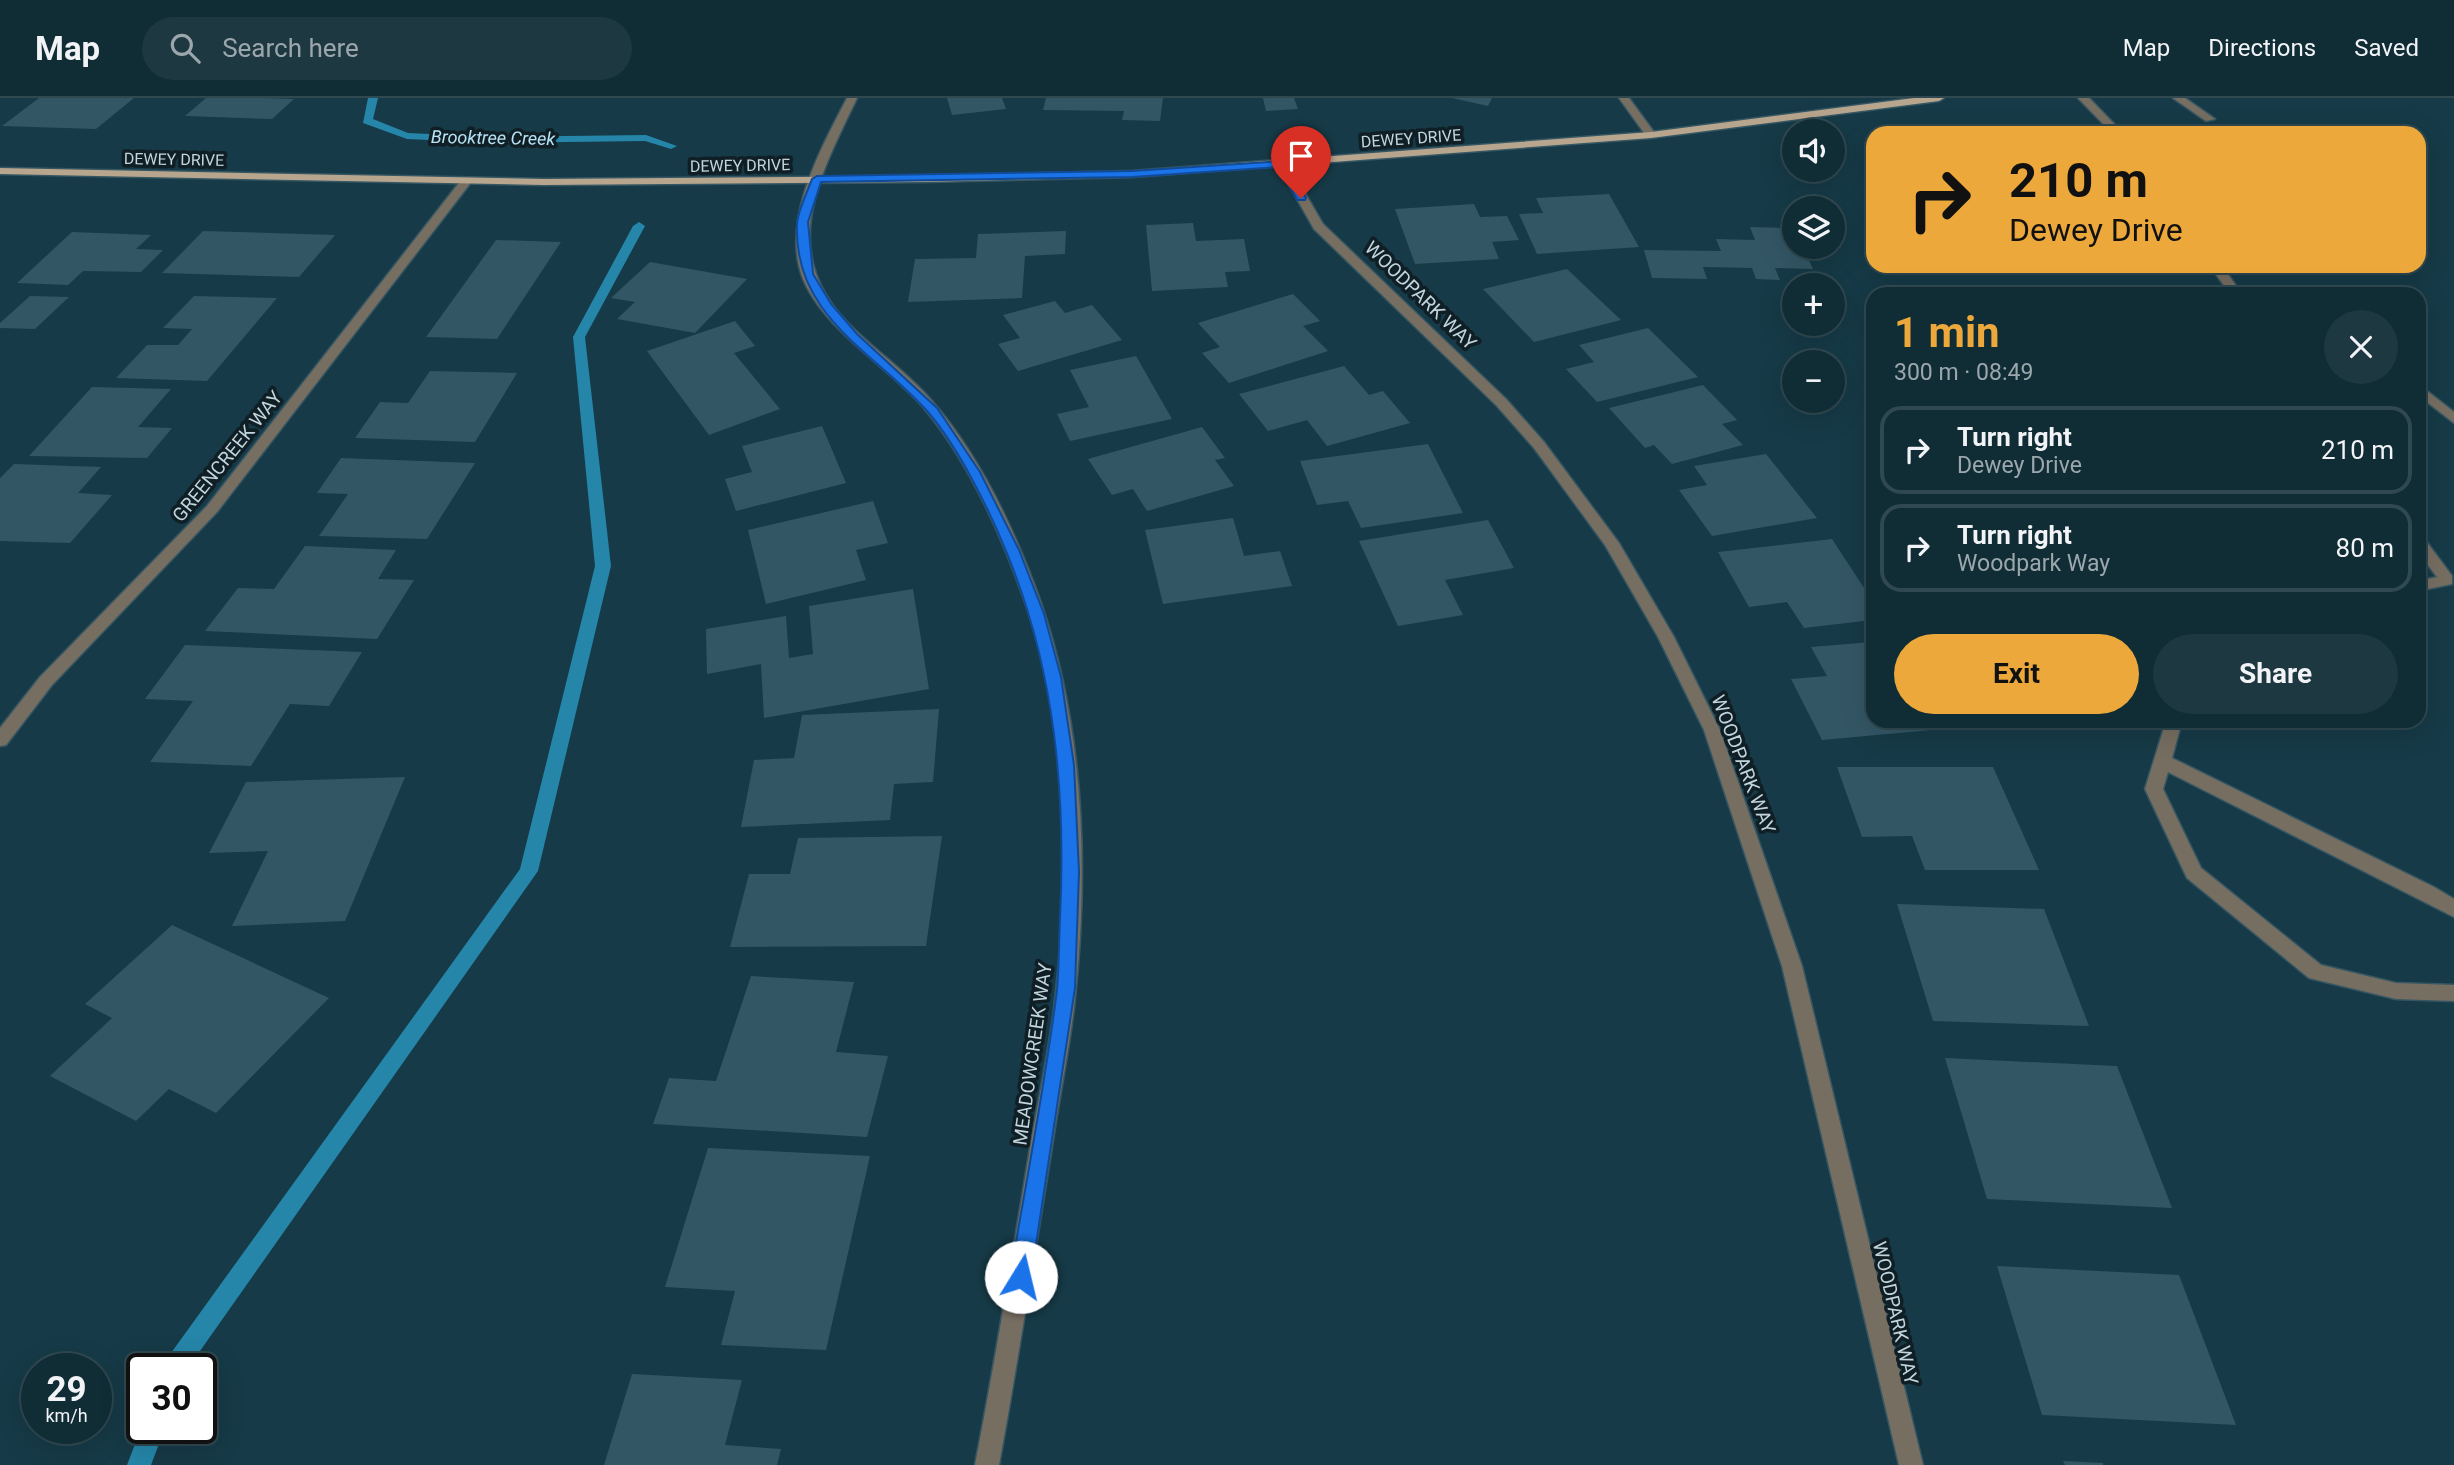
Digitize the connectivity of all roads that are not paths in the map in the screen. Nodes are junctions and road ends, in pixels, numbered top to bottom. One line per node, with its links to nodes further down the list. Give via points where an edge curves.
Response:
1 (852, 98): 11 (street, MEADOWCREEK WAY)
2 (1624, 98): 8 (street)
3 (1940, 98): 8 (main road, DEWEY DRIVE)
4 (2083, 98): 7 (street)
5 (2178, 98): 6 (street)
6 (2210, 119)
7 (2111, 126)
8 (1651, 135): 9 (main road, DEWEY DRIVE)
9 (1283, 164): 11 (main road, DEWEY DRIVE, via 1132,174); 24 (street, WOODPARK WAY, via 1318,226 1539,444 1611,543 1666,637 1712,730 1792,966)
10 (0, 171): 12 (main road, DEWEY DRIVE)
11 (817, 179): 12 (main road, DEWEY DRIVE); 23 (street, MEADOWCREEK WAY, via 803,222 807,274 826,306 853,336 933,410 974,472 1013,550 1037,614 1054,677 1066,765 1070,872 1066,988)
12 (466, 181): 19 (street, GREENCREEK WAY, via 212,509 46,681)
13 (2426, 395): 14 (street)
14 (2454, 419)
15 (2426, 550): 16 (street)
16 (2450, 579): 17 (street)
17 (2426, 584)
18 (2172, 728): 20 (street)
19 (0, 740)
20 (2162, 761): 21 (street); 22 (street, via 2154,789 2194,873 2253,923 2316,972 2396,991)
21 (2454, 909)
22 (2454, 993)
23 (987, 1465)
24 (1911, 1465)

